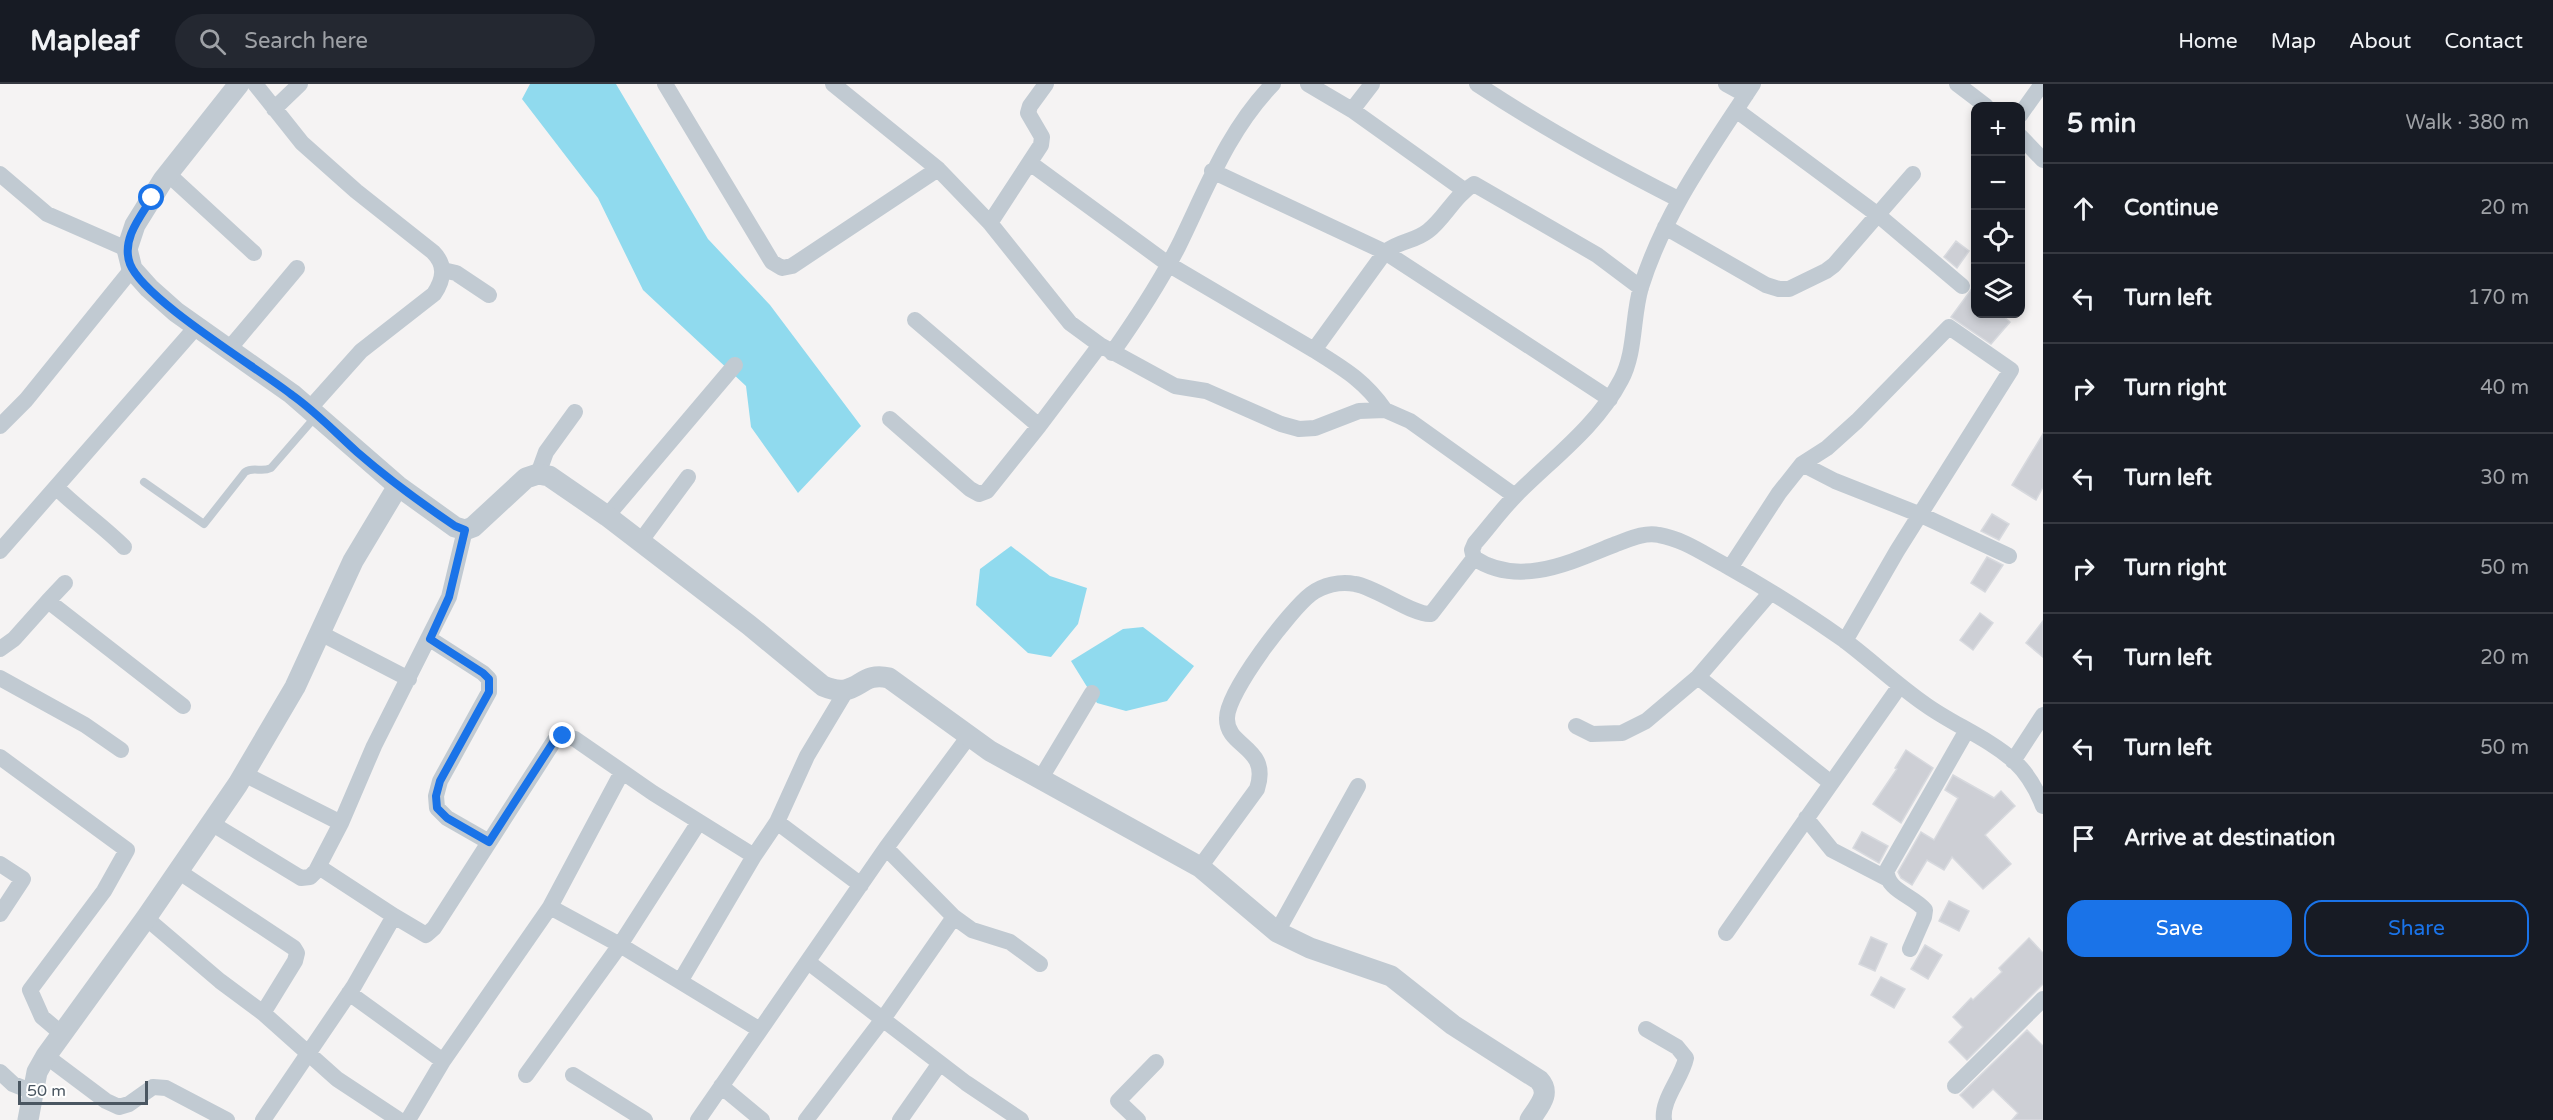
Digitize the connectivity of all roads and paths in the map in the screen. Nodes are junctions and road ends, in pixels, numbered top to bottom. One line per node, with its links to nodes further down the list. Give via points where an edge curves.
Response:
1 (239, 84): 26 (street)
2 (255, 84): 17 (street)
3 (300, 84): 17 (street)
4 (664, 84): 23 (street, via 772,262 782,268 792,266)
5 (833, 84): 23 (street)
6 (1046, 84): 22 (street, via 1028,112 1042,137)
7 (1273, 84): 24 (street, via 1235,132)
8 (1308, 84): 18 (street)
9 (1372, 84): 18 (street)
10 (1477, 84): 29 (street, via 1594,156)
11 (1726, 84): 14 (street)
12 (1957, 84): 15 (street)
13 (2043, 84): 16 (street)
14 (1749, 90): 19 (street)
15 (1981, 102)
16 (2025, 108)
17 (274, 109): 38 (street, via 302,143 433,252)
18 (1352, 110): 28 (street)
19 (1736, 110): 29 (street); 30 (street)
20 (2025, 141): 21 (street)
21 (2043, 160)
22 (1030, 163): 31 (street); 36 (street)
23 (938, 169): 31 (street)
24 (1212, 171): 33 (street); 36 (street)
25 (0, 174): 35 (street, via 47,214)
26 (168, 174): 34 (street); 35 (street, via 135,225)
27 (1913, 174): 30 (street)
28 (1464, 190): 33 (street, via 1429,230); 40 (street, via 1474,184 1486,189 1597,255)
29 (1678, 200): 32 (street)
30 (1878, 215): 32 (street, via 1834,265 1789,289 1779,290); 39 (street)
31 (990, 223): 45 (street, via 1070,323)
32 (1665, 227): 40 (street)
33 (1385, 252): 46 (street); 48 (street)
34 (254, 253)
35 (130, 259): 43 (street, via 162,301); 53 (street, via 26,400)
36 (1168, 264): 45 (street, via 1142,310); 46 (street)
37 (297, 268): 44 (street)
38 (442, 270): 41 (street, via 456,273); 50 (street, via 434,294 361,351)
39 (1962, 286)
40 (1641, 288): 48 (street, via 1623,378)
41 (489, 295)
42 (915, 320): 54 (street)
43 (197, 326): 44 (street); 60 (street)
44 (229, 349): 50 (street)
45 (1106, 349): 49 (street, via 1175,386 1206,391 1299,429 1315,428 1359,411); 54 (street)
46 (1314, 350): 49 (street, via 1371,390)
47 (735, 365): 63 (street)
48 (1610, 399): 61 (street, via 1590,424)
49 (1384, 410): 61 (street, via 1410,421)
50 (314, 412): 58 (lane, via 271,468 245,472 204,524); 59 (street)
51 (575, 412): 56 (street, via 556,435)
52 (890, 419): 54 (street, via 979,494 987,491)
53 (0, 426)
54 (1039, 426)
55 (1802, 464): 62 (street); 62 (street, via 1857,421 1949,327 2011,370); 70 (street)
56 (538, 474): 63 (street, via 562,483); 64 (street, via 526,478)
57 (688, 477): 65 (street)
58 (144, 482)
59 (398, 486): 64 (street); 74 (street, via 353,561)
60 (56, 488): 66 (street); 67 (street)
61 (1515, 496): 69 (street, via 1475,543)
62 (1921, 515): 68 (street); 76 (street)
63 (607, 516): 65 (street)
64 (465, 530): 75 (street, via 449,597)
65 (640, 542): 82 (street, via 823,686)
66 (124, 547)
67 (0, 551)
68 (2009, 556)
69 (1474, 558): 70 (street, via 1501,570 1533,572 1572,562 1638,535 1658,534 1682,542); 108 (street, via 1431,614 1354,583 1334,583 1312,593 1299,605 1254,663 1230,705 1227,724 1259,762 1262,774 1257,789)
70 (1730, 568): 72 (street)
71 (65, 583): 73 (street)
72 (1771, 592): 76 (street); 78 (street)
73 (48, 602): 77 (street, via 15,639); 84 (street)
74 (320, 633): 80 (street); 93 (street, via 296,687)
75 (430, 639): 80 (street); 103 (street, via 489,679 489,692 440,781 436,796 437,808 447,818)
76 (1845, 641): 81 (street)
77 (0, 649)
78 (1698, 677): 86 (street, via 1646,721 1622,734 1592,734); 95 (street)
79 (0, 678): 89 (street, via 85,725)
80 (409, 679): 102 (street)
81 (1899, 687): 87 (street); 95 (street)
82 (846, 691): 88 (street, via 868,678 889,678); 100 (street, via 807,756)
83 (1092, 693): 94 (street)
84 (183, 706)
85 (2043, 715): 91 (street)
86 (1576, 726)
87 (1967, 730): 91 (street); 110 (street)
88 (969, 736): 94 (street); 104 (street)
89 (121, 750)
90 (0, 757): 130 (street, via 127,850 104,891 30,990 42,1017)
91 (2013, 761): 97 (street, via 2033,782)
92 (622, 772): 99 (street); 103 (street, via 563,736 554,741); 112 (street)
93 (244, 774): 101 (street); 102 (street)
94 (1041, 778): 108 (street)
95 (1831, 783): 98 (street)
96 (1358, 786): 117 (street)
97 (2043, 806)
98 (1806, 818): 110 (street, via 1832,850); 118 (street)
99 (699, 822): 105 (street); 119 (street)
100 (777, 822): 105 (street); 111 (street)
101 (211, 823): 107 (street, via 301,878 310,877); 109 (street)
102 (340, 823): 107 (street)
103 (489, 842): 114 (street, via 426,935)
104 (886, 848): 111 (street); 115 (street)
105 (754, 856): 123 (street)
106 (0, 864): 113 (street, via 23,879)
107 (319, 867): 114 (street)
108 (1200, 867): 117 (street)
109 (178, 871): 116 (street); 126 (street, via 297,953)
110 (1886, 878): 120 (street, via 1925,909)
111 (861, 885): 121 (street)
112 (550, 907): 119 (street); 133 (street)
113 (0, 914)
114 (394, 916): 124 (street)
115 (954, 916): 122 (street, via 972,930 1010,942); 127 (street)
116 (146, 918): 126 (street); 130 (street)
117 (1277, 932): 154 (street, via 1310,948 1391,976 1453,1025 1539,1080 1545,1093)
118 (1726, 933)
119 (620, 945): 123 (street); 137 (street)
120 (1910, 949)
121 (808, 962): 127 (street); 129 (street)
122 (1040, 964)
123 (681, 980): 129 (street)
124 (349, 993): 131 (street); 133 (street)
125 (2043, 999): 140 (street)
126 (263, 1013): 131 (street)
127 (883, 1019): 135 (street); 151 (street)
128 (1646, 1029): 155 (street, via 1677,1047 1686,1058 1663,1111)
129 (760, 1030): 139 (street)
130 (62, 1034): 132 (street)
131 (306, 1054): 145 (street); 146 (street)
132 (46, 1056): 141 (street, via 37,1072); 144 (street, via 119,1107 153,1086 166,1088)
133 (442, 1061): 147 (street)
134 (1156, 1062): 153 (street, via 1118,1101)
135 (940, 1063): 142 (street); 152 (street)
136 (0, 1072): 141 (street, via 13,1084)
137 (526, 1075)
138 (573, 1075): 148 (street)
139 (721, 1086): 149 (street); 150 (street)
140 (1955, 1086)
141 (33, 1092): 143 (street)
142 (1019, 1119)
143 (28, 1120)
144 (227, 1120)
145 (263, 1120)
146 (399, 1120)
147 (408, 1120)
148 (645, 1120)
149 (698, 1120)
150 (762, 1120)
151 (806, 1120)
152 (900, 1120)
153 (1138, 1120)
154 (1530, 1120)
155 (1664, 1120)

